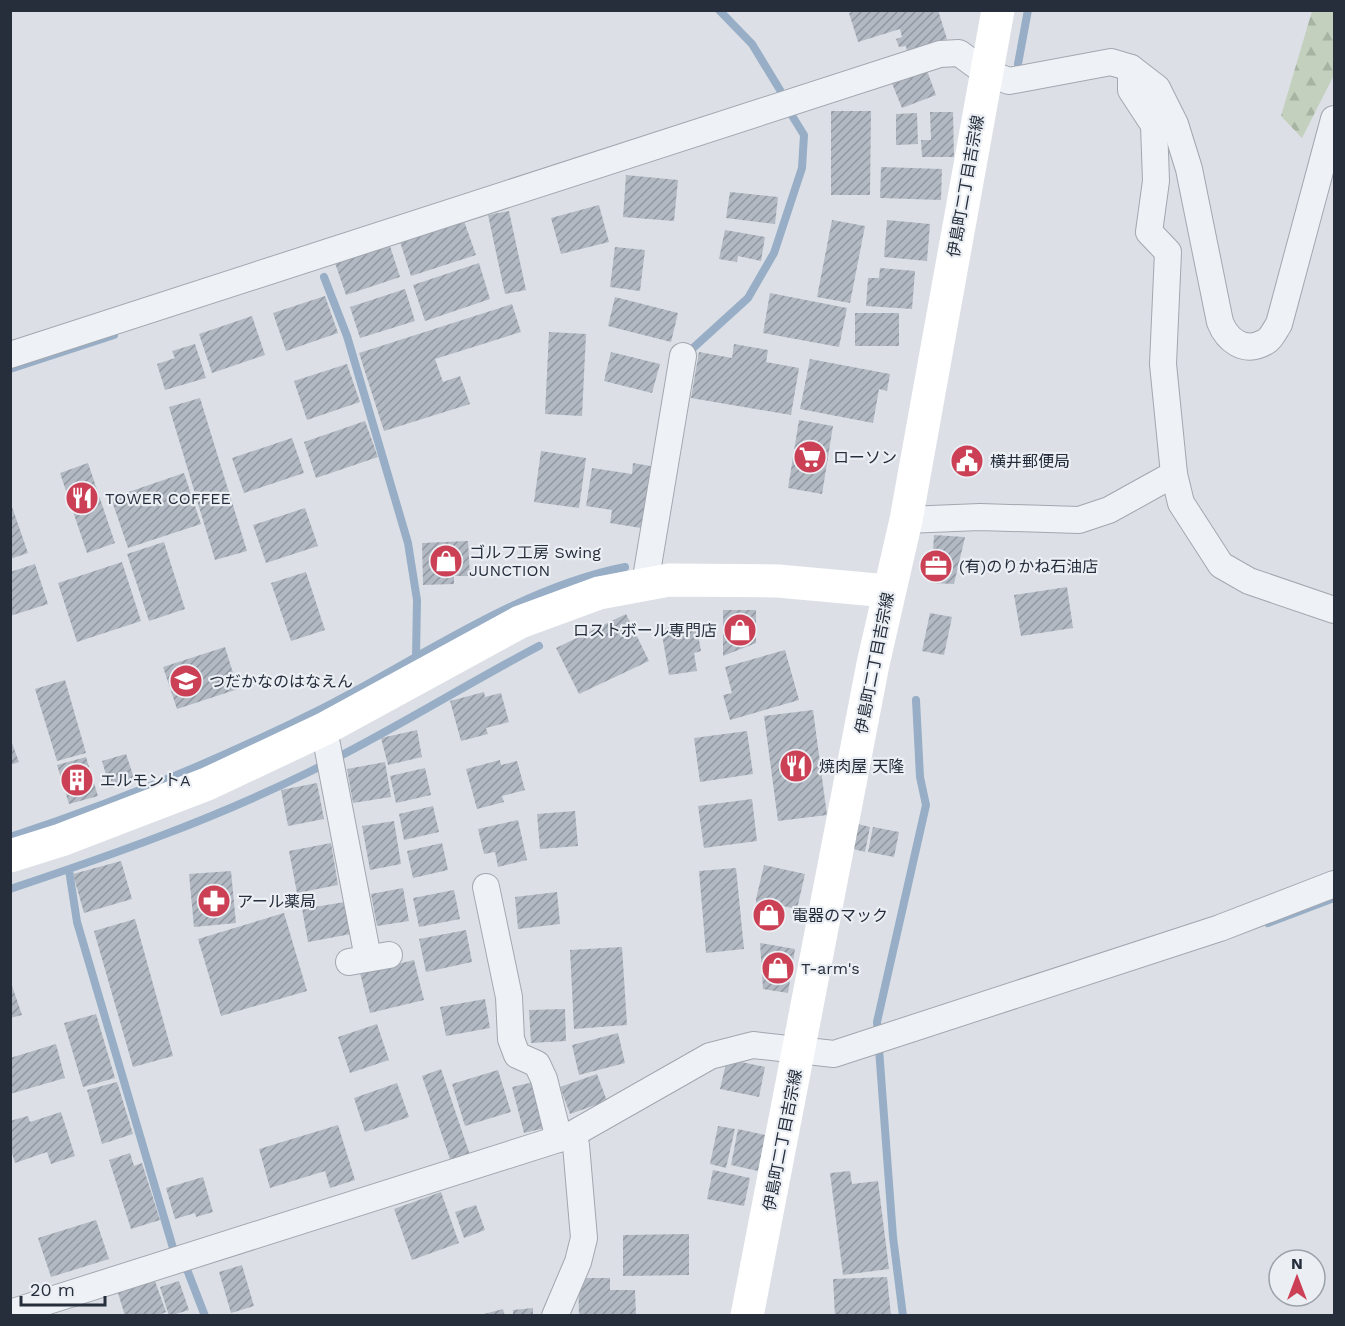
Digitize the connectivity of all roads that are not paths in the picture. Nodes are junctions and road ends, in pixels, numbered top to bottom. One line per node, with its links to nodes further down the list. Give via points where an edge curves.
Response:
1 (998, 10): 3 (street, 伊島町二丁目吉宗線)
2 (1131, 68): 3 (street, via 1111,62 1009,81); 4 (street, via 1157,88 1175,124 1189,170 1220,321 1225,335 1237,345 1266,342 1280,324); 7 (street, via 1131,90 1154,125 1156,181 1149,232 1168,252 1163,364)
3 (985, 72): 5 (street, via 958,53 940,54); 8 (street, 伊島町二丁目吉宗線)
4 (1335, 119)
5 (10, 355)
6 (683, 356): 9 (street)
7 (1174, 474): 8 (street, via 1109,510 1079,520 980,516); 11 (street, via 1181,503 1221,565 1249,581)
8 (906, 520): 10 (street, 伊島町二丁目吉宗線)
9 (645, 584): 10 (street, via 669,580 778,581); 12 (street, via 599,593 520,622)
10 (888, 591): 17 (street, 伊島町二丁目吉宗線)
11 (1335, 610)
12 (328, 751): 13 (street, via 207,784); 16 (street)
13 (10, 856)
14 (1335, 884): 17 (street, via 1220,928 834,1054)
15 (486, 887): 18 (street, via 509,997 511,1039 517,1055 537,1064)
16 (369, 958)
17 (799, 1052): 18 (street, via 753,1045 710,1056); 21 (street, 伊島町二丁目吉宗線)
18 (570, 1140): 19 (street); 20 (street, via 584,1238)
19 (10, 1313)
20 (555, 1316)
21 (747, 1316)

